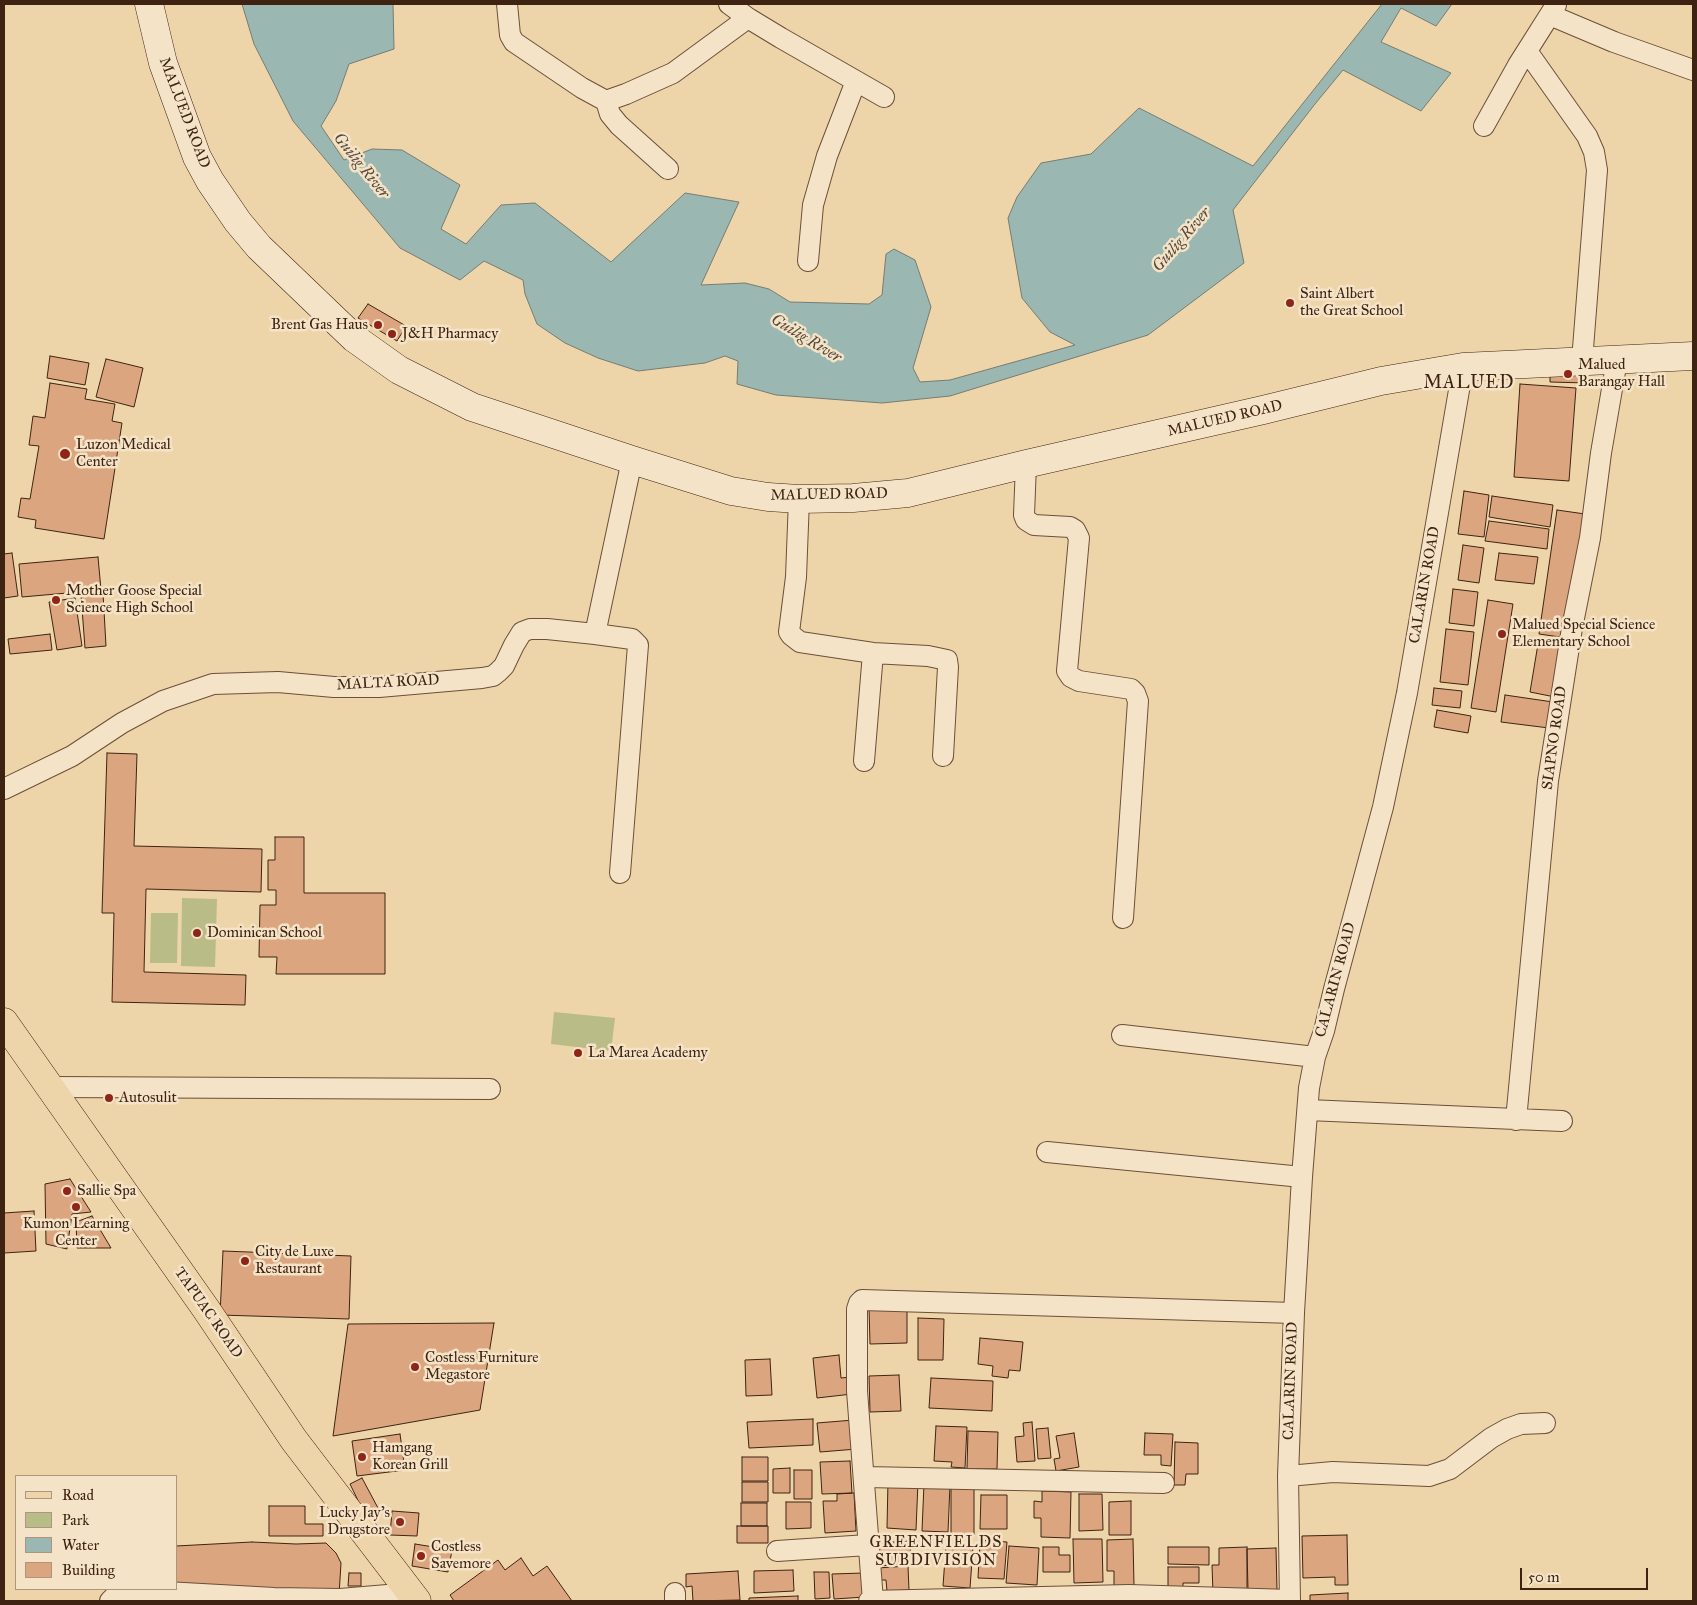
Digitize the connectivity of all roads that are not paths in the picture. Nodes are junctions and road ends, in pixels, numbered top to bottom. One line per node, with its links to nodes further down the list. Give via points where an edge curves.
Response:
1 (149, 4): 18 (street, MALUED ROAD, via 163,63 197,157 238,222 287,276 354,338 399,370 472,407)
2 (507, 4): 10 (street, via 510,35 514,42)
3 (729, 4): 5 (street)
4 (1554, 10): 6 (street); 7 (street, via 1614,42)
5 (748, 18): 8 (street); 10 (street, via 673,73)
6 (1528, 51): 11 (street); 16 (street, via 1587,136 1594,152 1597,170)
7 (1693, 70)
8 (856, 81): 9 (street); 13 (street, via 827,156 813,205)
9 (884, 97)
10 (606, 101): 12 (street, via 610,114 619,125)
11 (1484, 126)
12 (668, 169)
13 (808, 261)
14 (1693, 356): 15 (street, MALUED ROAD)
15 (1618, 360): 16 (street, MALUED ROAD); 34 (street, SIAPNO ROAD, via 1548,781)
16 (1582, 361): 17 (street, MALUED ROAD)
17 (1463, 367): 19 (street, MALUED ROAD, via 1381,381); 30 (street, CALARIN ROAD, via 1407,693 1383,807)
18 (632, 460): 20 (street, MALUED ROAD, via 731,491); 21 (street)
19 (1026, 464): 20 (street, MALUED ROAD, via 908,493); 27 (street, via 1026,520 1034,525 1070,527 1079,538 1067,671 1079,681 1130,689 1138,701)
20 (799, 499): 22 (street, via 796,577 789,632 800,642)
21 (595, 634): 25 (street, MALTA ROAD, via 547,629 522,632 504,666 493,676 482,678 379,686 278,682 213,684 163,701 72,756); 26 (street, via 632,639 638,645)
22 (873, 653): 23 (street, via 947,660); 24 (street)
23 (943, 756)
24 (864, 761)
25 (4, 789)
26 (620, 873)
27 (1123, 918)
28 (4, 1022): 31 (main road, TAPUAC ROAD)
29 (1122, 1035): 30 (street)
30 (1315, 1057): 33 (street, CALARIN ROAD)
31 (49, 1087): 32 (street); 45 (main road, TAPUAC ROAD, via 294,1440)
32 (490, 1090)
33 (1308, 1110): 34 (street); 37 (street, CALARIN ROAD)
34 (1516, 1120): 35 (street)
35 (1562, 1121)
36 (1047, 1152): 37 (street)
37 (1302, 1177): 38 (street, CALARIN ROAD)
38 (1294, 1313): 40 (street, CALARIN ROAD); 41 (street, via 862,1300 857,1309 857,1382)
39 (1545, 1424): 40 (street, via 1521,1424 1507,1429 1440,1474 1333,1472)
40 (1288, 1476): 50 (street, CALARIN ROAD)
41 (865, 1477): 42 (street); 43 (street)
42 (1164, 1484)
43 (868, 1545): 44 (street); 49 (street)
44 (776, 1552)
45 (414, 1597): 47 (street, via 283,1599 120,1590)
46 (1129, 1598): 49 (street); 50 (street)
47 (110, 1601)
48 (869, 1601): 49 (street)
49 (873, 1601)
50 (1290, 1601)

